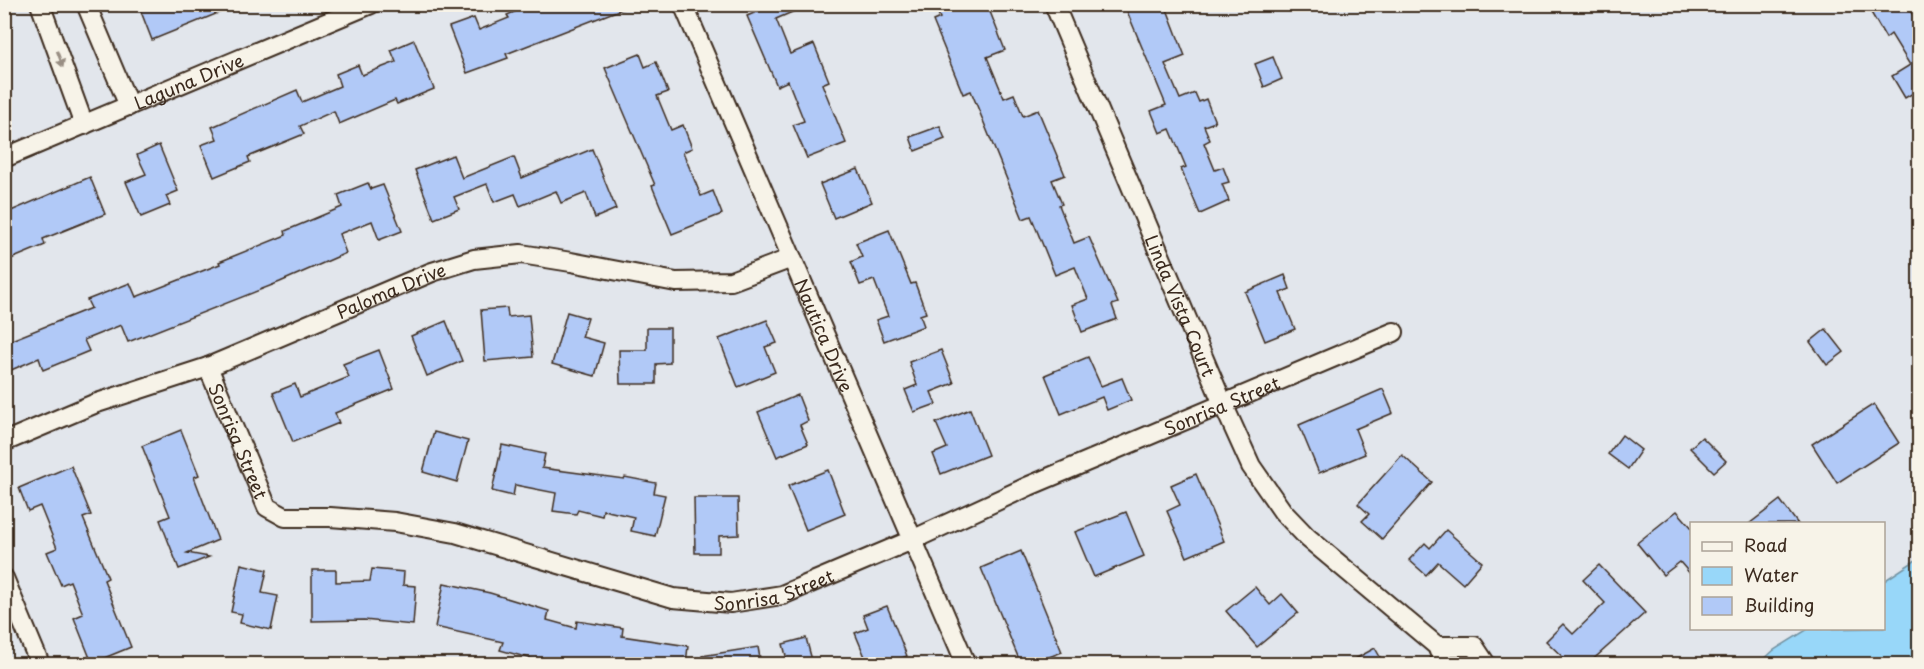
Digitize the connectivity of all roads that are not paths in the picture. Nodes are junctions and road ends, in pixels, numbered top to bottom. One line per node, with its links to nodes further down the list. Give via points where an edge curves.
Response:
1 (40, 4): 7 (street, one-way to 7)
2 (86, 4): 6 (street)
3 (372, 4): 6 (street, Laguna Drive)
4 (683, 4): 9 (street, Nautica Drive)
5 (1054, 4): 12 (street, Linda Vista Court)
6 (129, 106): 7 (street, Laguna Drive)
7 (84, 125): 8 (street, Laguna Drive)
8 (4, 158)
9 (792, 258): 11 (street, Paloma Drive, via 731,281 676,282 521,255 474,259 432,272); 14 (street, Nautica Drive)
10 (1394, 332): 12 (street, Sonrisa Street)
11 (208, 368): 13 (street, Paloma Drive, via 94,404); 14 (street, Sonrisa Street, via 267,507 285,517 395,522 445,531 673,598 731,603 782,595)
12 (1223, 404): 14 (street, Sonrisa Street); 16 (street, Linda Vista Court, via 1251,466 1283,512 1308,538)
13 (4, 442)
14 (912, 540): 18 (street, Nautica Drive)
15 (4, 578): 17 (street)
16 (1437, 646): 19 (street, Linda Vista Court); 20 (street, via 1474,646)
17 (40, 664)
18 (966, 664)
19 (1444, 664)
20 (1486, 664)

